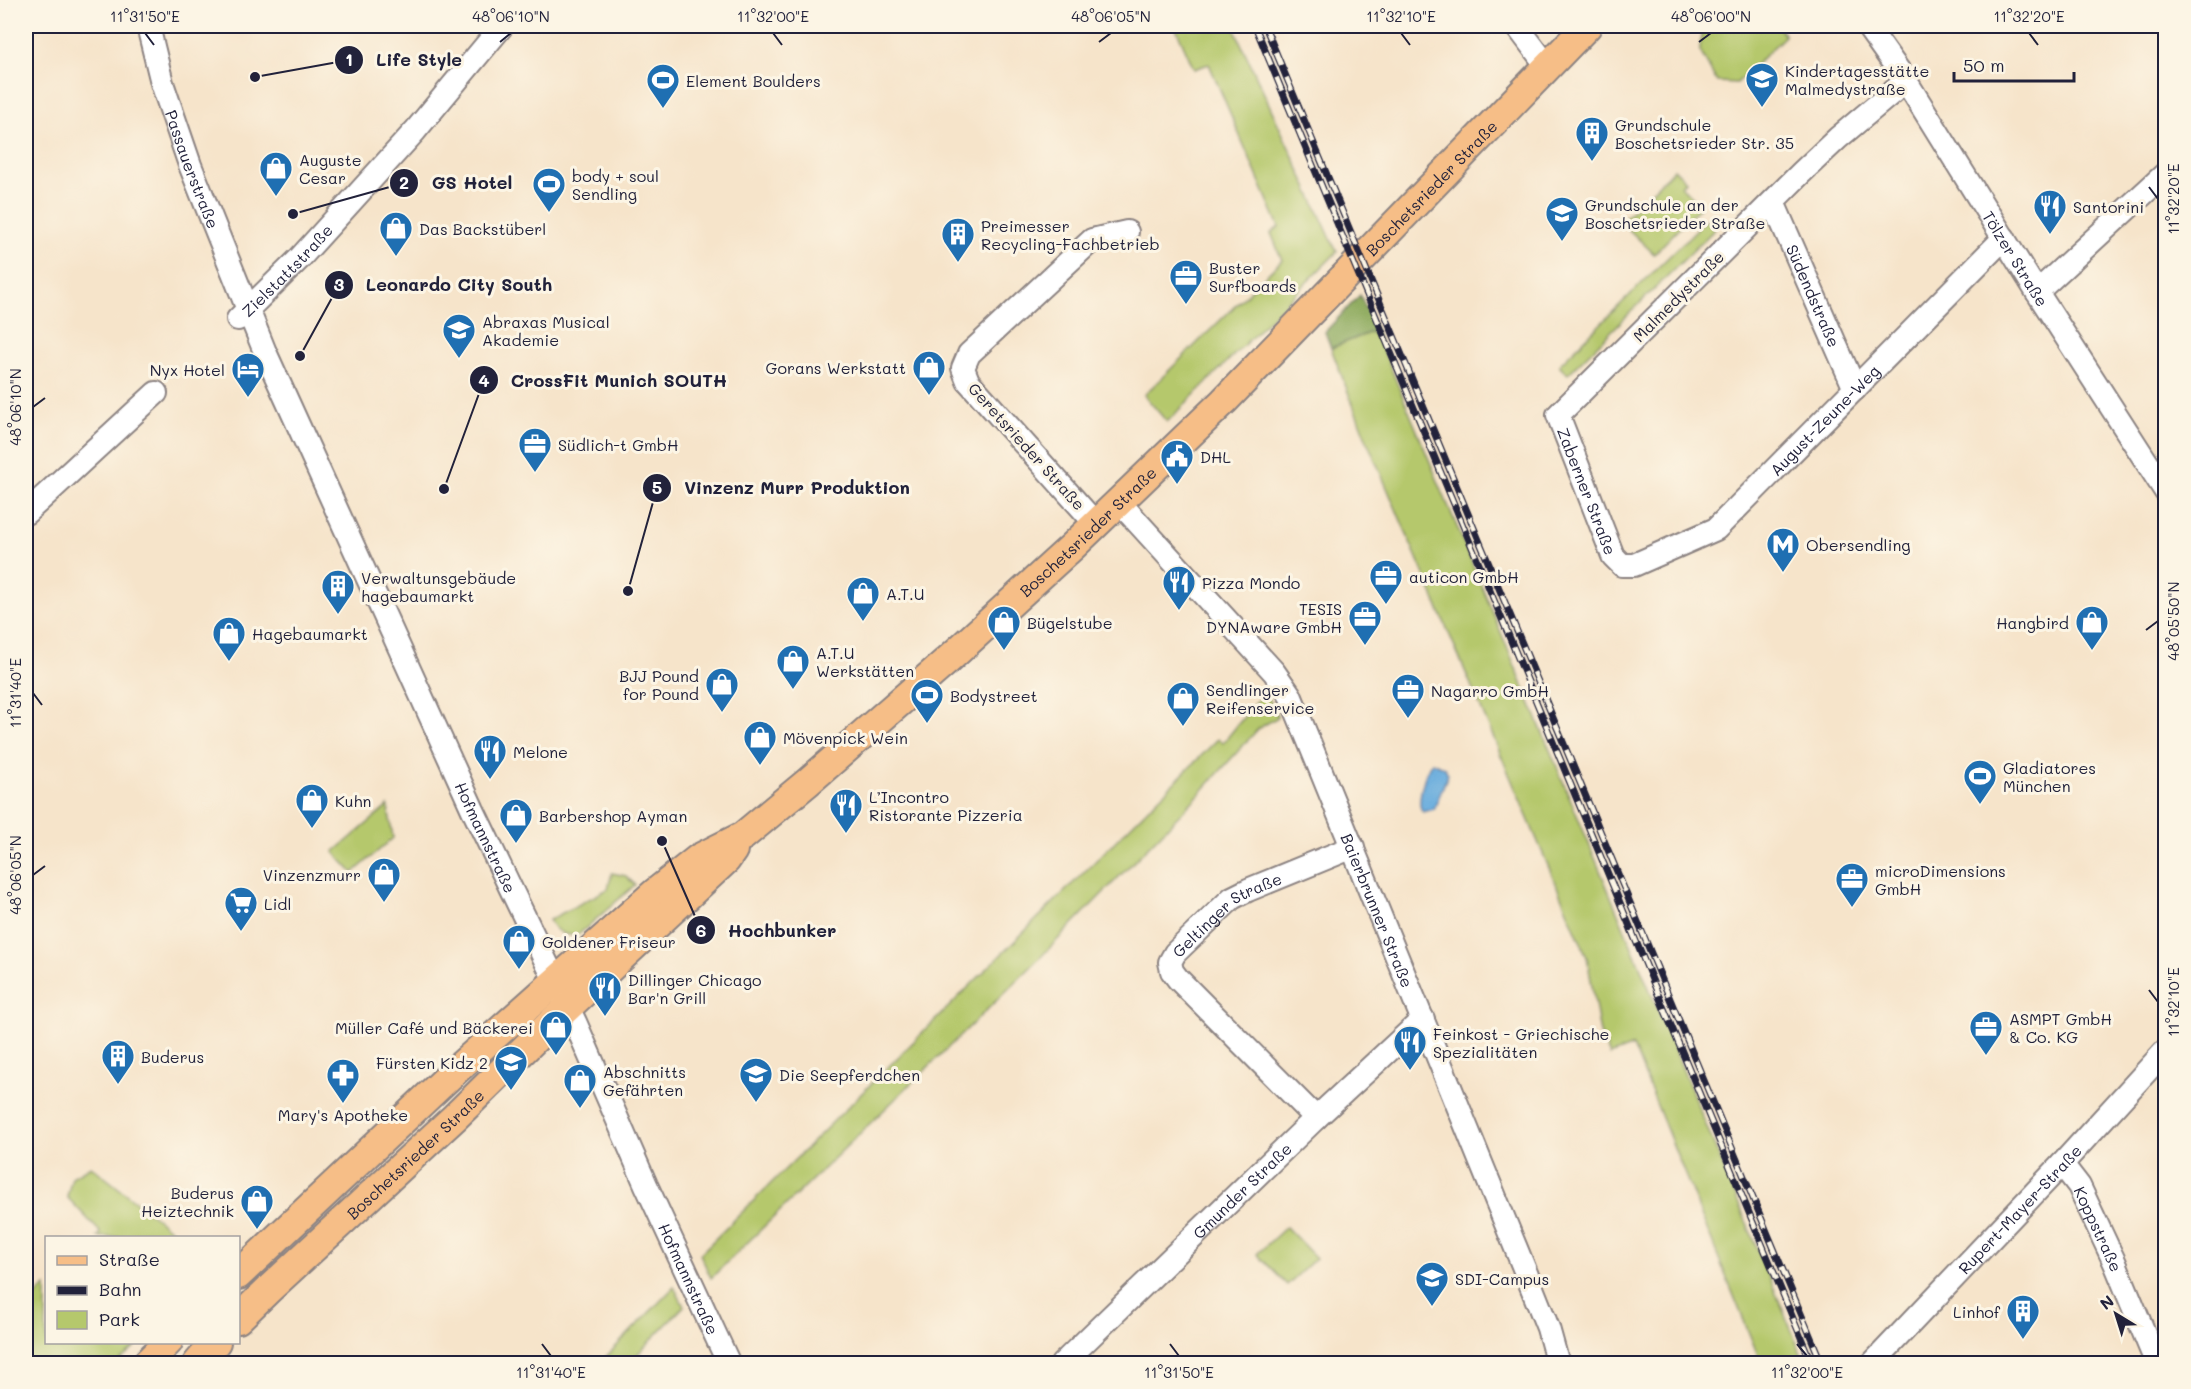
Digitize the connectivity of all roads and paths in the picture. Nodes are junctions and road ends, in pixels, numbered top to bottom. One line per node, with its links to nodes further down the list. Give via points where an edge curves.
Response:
1 (148, 26): 13 (street, Passauerstraße, via 162,83)
2 (502, 26): 13 (street, Zielstattstraße, via 415,131 299,259)
3 (1517, 26): 6 (street)
4 (1587, 26): 6 (main road, Boschetsrieder Straße)
5 (1867, 26): 7 (street, Tölzer Straße)
6 (1548, 67): 18 (main road, Boschetsrieder Straße, via 1224,402)
7 (1906, 81): 9 (street, Malmedystraße, via 1838,138); 11 (street, Tölzer Straße)
8 (2166, 173): 12 (street)
9 (1773, 202): 14 (street, Südendstraße); 16 (street, Malmedystraße)
10 (1127, 232): 20 (street, Geretsrieder Straße, via 1092,240 969,354 963,368 968,381)
11 (2004, 238): 12 (street, Tölzer Straße); 14 (street, August-Zeune-Weg)
12 (2037, 291): 17 (street, Tölzer Straße)
13 (241, 316): 24 (street, Hofmannstraße)
14 (1855, 389): 21 (street, August-Zeune-Weg, via 1716,529 1634,565)
15 (156, 393): 19 (street)
16 (1558, 415): 21 (street, Zaberner Straße, via 1613,556)
17 (2164, 486)
18 (1120, 502): 20 (main road, Boschetsrieder Straße); 23 (street, Baierbrunner Straße, via 1279,678 1290,695)
19 (26, 513)
20 (1096, 524): 22 (main road, Boschetsrieder Straße, via 852,746)
21 (1622, 565)
22 (743, 836): 24 (main road, Boschetsrieder Straße, via 699,858); 25 (main road, Boschetsrieder Straße, via 726,860)
23 (1353, 847): 26 (street, Baierbrunner Straße); 28 (street, Geltinger Straße, via 1232,898 1170,962 1178,979)
24 (556, 981): 25 (street, Hofmannstraße); 30 (main road, Boschetsrieder Straße)
25 (568, 1007): 31 (main road, Boschetsrieder Straße); 37 (street, Hofmannstraße)
26 (1423, 1019): 28 (street, Gmunder Straße); 39 (street, Baierbrunner Straße, via 1548,1328)
27 (2166, 1050): 29 (street, Rupert-Mayer-Straße)
28 (1316, 1118): 38 (street, Gmunder Straße)
29 (2062, 1164): 34 (street, Koppstraße, via 2079,1186); 40 (street, Rupert-Mayer-Straße)
30 (240, 1273)
31 (240, 1317)
32 (166, 1344): 35 (main road)
33 (214, 1344): 36 (main road)
34 (2157, 1350)
35 (146, 1364)
36 (197, 1364)
37 (729, 1364)
38 (1062, 1364)
39 (1558, 1364)
40 (1872, 1364)

